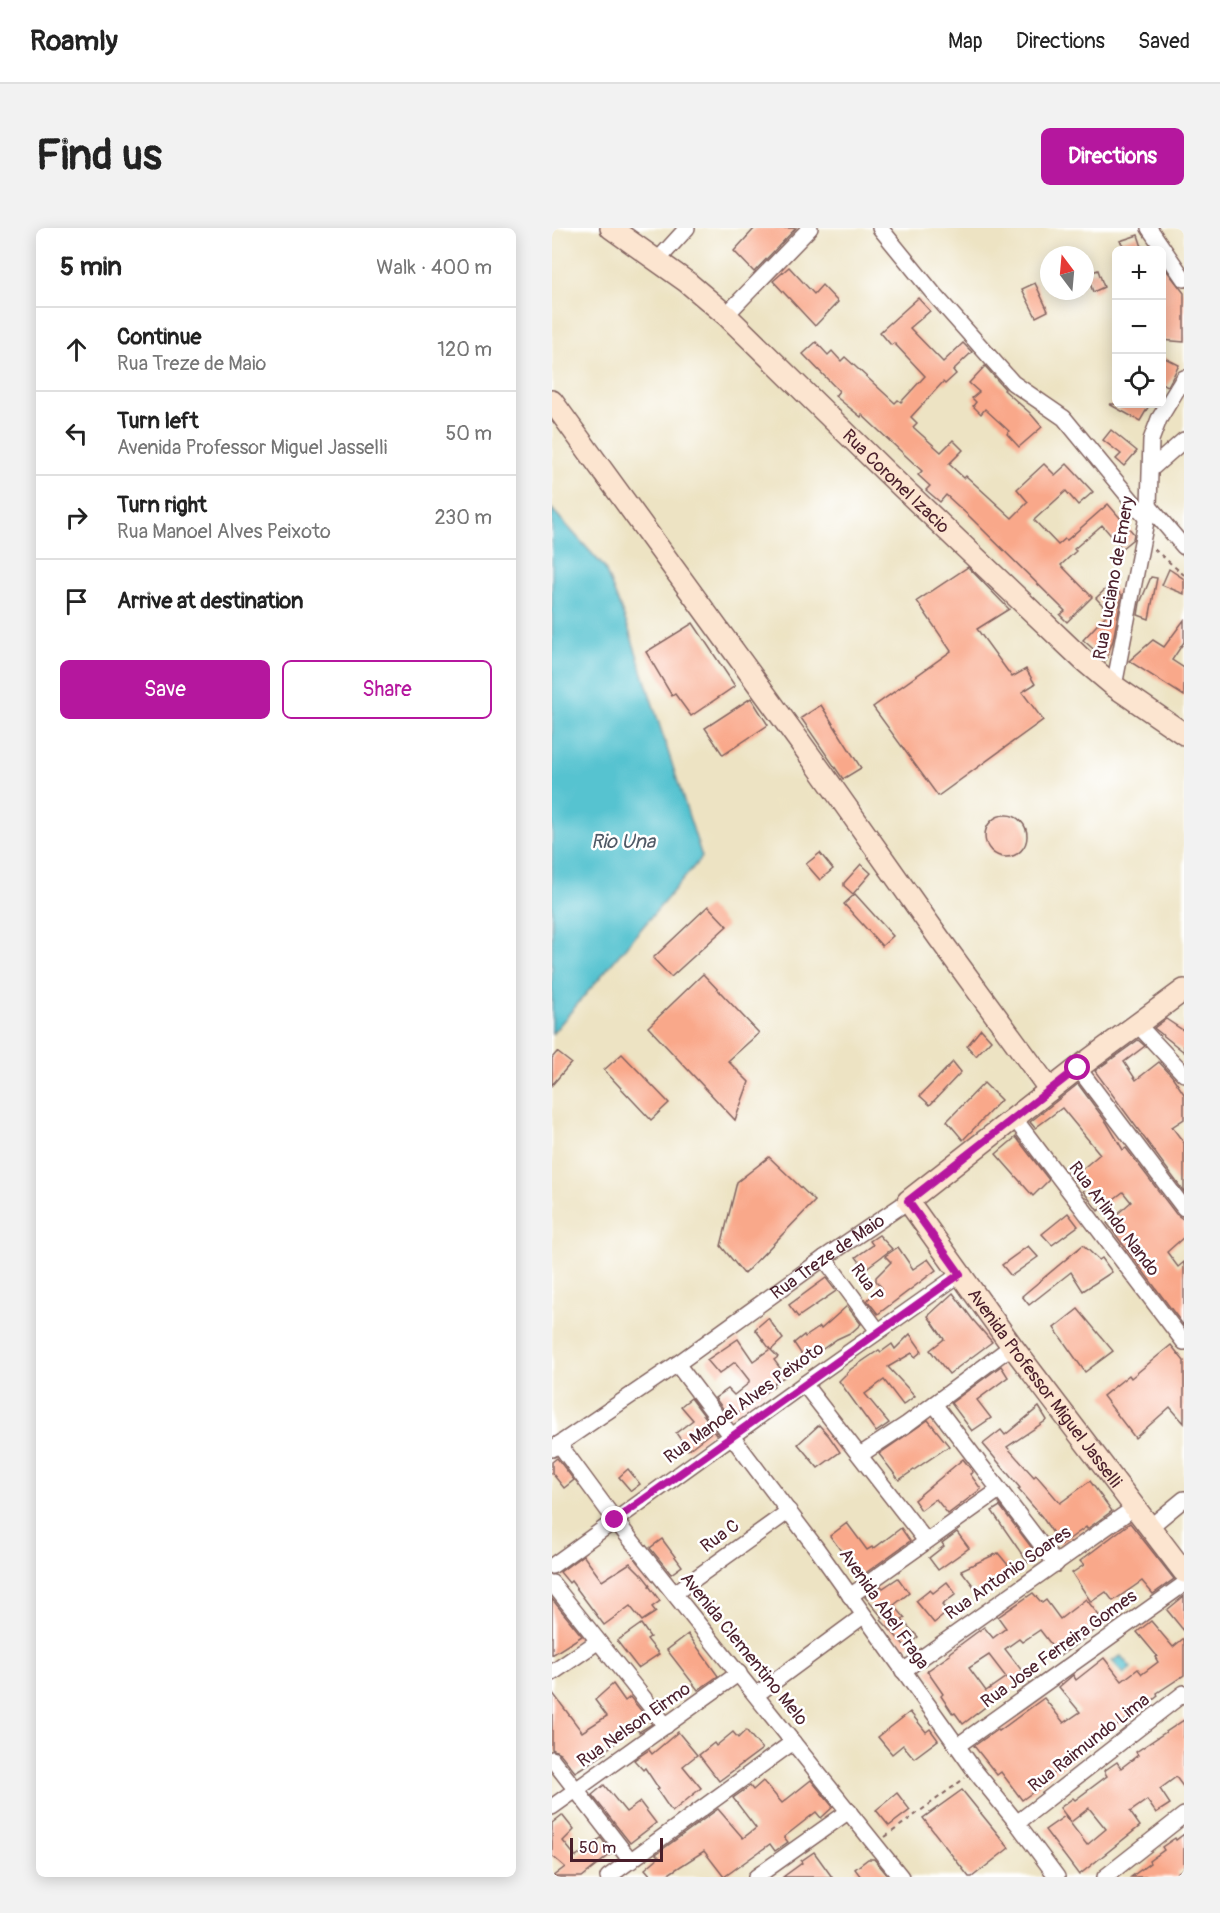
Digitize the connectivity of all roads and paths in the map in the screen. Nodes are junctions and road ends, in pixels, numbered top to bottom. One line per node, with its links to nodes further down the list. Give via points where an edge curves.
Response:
1 (611, 228): 6 (street, Rua Coronel Izacio)
2 (687, 228): 6 (street)
3 (810, 228): 8 (street)
4 (880, 228): 13 (street, via 1013,383 1064,418)
5 (1149, 228): 7 (street)
6 (657, 261): 8 (street, Rua Coronel Izacio)
7 (1184, 279)
8 (726, 315): 17 (street, Rua Coronel Izacio, via 893,479)
9 (1184, 378): 12 (street, Rua Luciano de Emery, via 1151,440)
10 (552, 401): 23 (street)
11 (1184, 440): 12 (street)
12 (1151, 469): 13 (street, Rua Luciano de Emery)
13 (1148, 513): 14 (street, Rua Luciano de Emery); 15 (street)
14 (1143, 541): 16 (path); 17 (street, Rua Luciano de Emery)
15 (1184, 547)
16 (1184, 574)
17 (1114, 686): 18 (street, Rua Coronel Izacio)
18 (1184, 734)
19 (1184, 990): 20 (street, Rua Treze de Maio)
20 (1138, 1025): 21 (street, Rua Treze de Maio); 22 (street)
21 (1078, 1068): 23 (street, Rua Treze de Maio); 26 (street)
22 (1184, 1074)
23 (1050, 1090): 24 (street, Rua Treze de Maio)
24 (1014, 1118): 25 (street, Rua Treze de Maio); 30 (street, Rua Arlindo Nando)
25 (908, 1201): 27 (street, Rua Treze de Maio); 28 (street, Avenida Professor Miguel Jasselli)
26 (1184, 1208)
27 (824, 1258): 29 (street, Rua P); 32 (street, Rua Treze de Maio)
28 (960, 1274): 29 (street, Rua Manoel Alves Peixoto); 31 (street, Avenida Professor Miguel Jasselli)
29 (878, 1332): 33 (street, Rua Manoel Alves Peixoto)
30 (1184, 1342)
31 (1012, 1346): 34 (street); 40 (street, Avenida Professor Miguel Jasselli)
32 (677, 1364): 35 (street, Avenida Abel Fraga); 36 (street, Rua Treze de Maio)
33 (804, 1384): 35 (street, Rua Manoel Alves Peixoto); 37 (street)
34 (934, 1404): 37 (street); 38 (street)
35 (732, 1436): 41 (street, Avenida Abel Fraga); 42 (street, Rua Manoel Alves Peixoto)
36 (555, 1447): 42 (street, Avenida Clementino Melo)
37 (860, 1455): 44 (street)
38 (999, 1490): 44 (street); 45 (street)
39 (1184, 1499): 43 (street)
40 (1135, 1508): 43 (street, Avenida Professor Miguel Jasselli); 45 (street, Rua Antonio Soares)
41 (789, 1511): 50 (street, Rua C); 51 (street, Avenida Abel Fraga)
42 (615, 1520): 46 (street, Rua Manoel Alves Peixoto); 50 (street, Avenida Clementino Melo)
43 (1150, 1527): 47 (street, Avenida Professor Miguel Jasselli)
44 (926, 1541): 51 (street)
45 (1056, 1564): 54 (street, Rua Antonio Soares)
46 (552, 1566)
47 (1184, 1572)
48 (552, 1583): 53 (street)
49 (1184, 1584): 61 (street, Rua Jose Ferreira Gomes)
50 (675, 1593): 56 (street, Avenida Clementino Melo)
51 (850, 1596): 52 (street, Avenida Abel Fraga)
52 (863, 1616): 54 (street, Avenida Abel Fraga); 58 (street)
53 (597, 1642): 55 (street); 59 (street)
54 (903, 1671): 61 (street, Avenida Abel Fraga)
55 (552, 1673)
56 (739, 1673): 58 (street, Avenida Clementino Melo); 59 (street, Rua Nelson Eirmo)
57 (1184, 1693): 68 (street, Rua Raimundo Lima)
58 (756, 1695): 60 (street, Avenida Clementino Melo)
59 (666, 1726): 64 (street, Rua Nelson Eirmo)
60 (794, 1742): 66 (street, Avenida Clementino Melo); 70 (street)
61 (957, 1746): 63 (street, Avenida Abel Fraga)
62 (552, 1760): 64 (street)
63 (975, 1771): 68 (street, Avenida Abel Fraga); 69 (path)
64 (576, 1790): 65 (street, Rua Nelson Eirmo); 70 (street)
65 (552, 1807)
66 (849, 1811): 69 (street, Avenida Clementino Melo); 72 (street)
67 (1184, 1815): 75 (street)
68 (1017, 1823): 74 (street, Avenida Abel Fraga)
69 (875, 1844): 73 (street, Avenida Clementino Melo)
70 (631, 1861): 71 (street)
71 (608, 1877)
72 (756, 1877)
73 (901, 1877)
74 (1057, 1877)
75 (1105, 1877)

